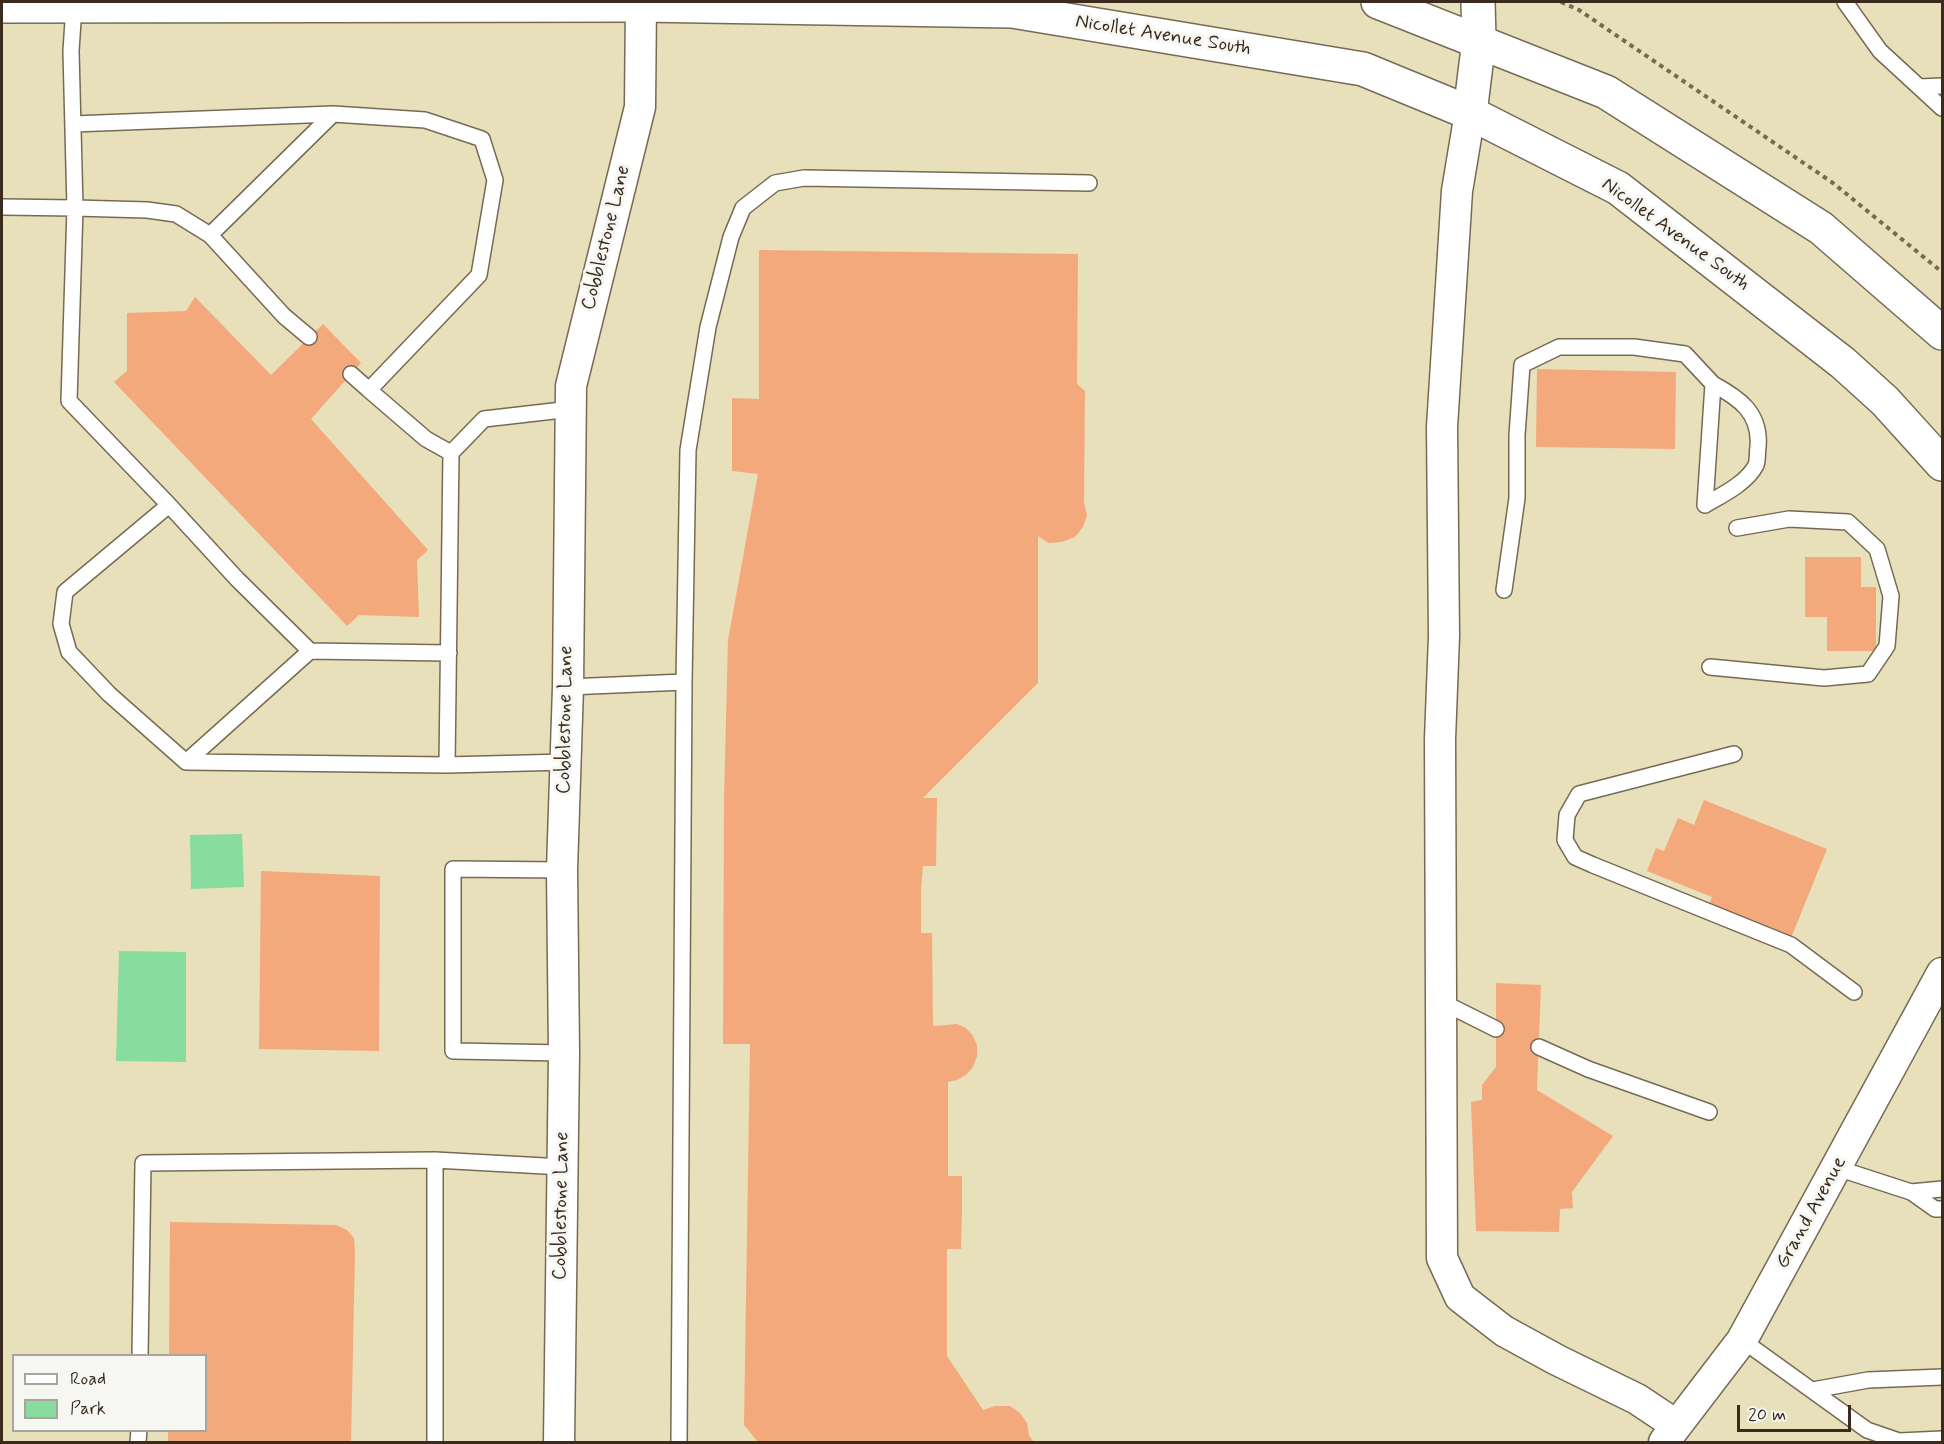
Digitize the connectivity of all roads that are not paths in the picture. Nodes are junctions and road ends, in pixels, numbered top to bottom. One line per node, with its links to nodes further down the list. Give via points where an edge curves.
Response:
1 (1378, 2): 7 (main road)
2 (1478, 2): 7 (main road)
3 (1845, 2): 9 (lane, via 1880,51)
4 (641, 3): 6 (main road, Nicollet Avenue South); 11 (main road, Nicollet Avenue South, via 1012,11 1363,69); 23 (street, Cobblestone Lane, via 640,106 571,386)
5 (2, 6): 6 (main road, Nicollet Avenue South)
6 (74, 6): 13 (lane)
7 (1479, 40): 11 (main road); 18 (main road, via 1606,92 1645,116 1821,228)
8 (1942, 86): 9 (lane)
9 (1920, 87): 10 (lane)
10 (1942, 108)
11 (1470, 113): 25 (main road, Nicollet Avenue South, via 1618,188 1843,363 1885,401); 41 (street, via 1457,191 1442,427)
12 (333, 114): 13 (lane); 17 (lane); 22 (lane, via 425,120 482,139 495,180 479,275)
13 (73, 124): 16 (lane)
14 (1089, 183): 32 (lane, via 804,178 775,183 742,208 730,237 708,327 688,450)
15 (2, 207): 16 (lane)
16 (75, 208): 17 (lane, via 176,214); 26 (lane, via 69,401)
17 (210, 235): 19 (lane, via 284,316)
18 (1942, 333)
19 (309, 337)
20 (351, 374): 22 (lane)
21 (1713, 384): 21 (lane, via 1706,505 1738,486 1756,465 1758,440 1753,414); 28 (lane, via 1685,354 1634,347 1559,347 1522,365 1517,498)
22 (369, 390): 24 (lane, via 426,439)
23 (571, 409): 24 (lane, via 484,419); 33 (street, Cobblestone Lane)
24 (452, 453): 30 (lane)
25 (1942, 464)
26 (169, 505): 29 (lane); 35 (lane, via 65,592 61,624 69,652 109,694)
27 (1737, 528): 31 (lane, via 1789,519 1848,522 1880,558 1891,596 1887,646 1868,674 1824,678)
28 (1504, 590)
29 (310, 651): 30 (lane); 35 (lane)
30 (449, 653): 37 (lane)
31 (1710, 667)
32 (684, 682): 33 (lane); 60 (lane)
33 (568, 687): 36 (street, Cobblestone Lane)
34 (1734, 754): 40 (lane, via 1579,794 1567,815 1565,840 1575,857 1791,945)
35 (186, 762): 37 (lane)
36 (566, 762): 37 (lane); 38 (street, Cobblestone Lane)
37 (447, 765)
38 (562, 870): 44 (street, Cobblestone Lane); 44 (lane, via 453,869 453,1050)
39 (1939, 986): 48 (street, Grand Avenue)
40 (1854, 992)
41 (1440, 1001): 42 (lane); 56 (street, via 1442,1258 1460,1297 1504,1331 1637,1399)
42 (1496, 1029)
43 (1539, 1047): 45 (lane, via 1588,1069)
44 (564, 1053): 47 (street, Cobblestone Lane)
45 (1709, 1112)
46 (435, 1160): 47 (lane); 53 (lane, via 143,1163); 58 (lane)
47 (563, 1167): 59 (street, Cobblestone Lane)
48 (1837, 1167): 50 (lane); 52 (street, Grand Avenue)
49 (1942, 1189): 50 (lane)
50 (1911, 1192): 51 (lane, via 1935,1209)
51 (1942, 1209)
52 (1742, 1340): 55 (lane); 56 (street, Grand Avenue)
53 (140, 1354)
54 (1942, 1377): 55 (lane, via 1868,1380)
55 (1813, 1390): 57 (lane, via 1867,1430 1899,1441)
56 (1670, 1434)
57 (1942, 1439)
58 (435, 1443)
59 (560, 1443)
60 (679, 1443)

